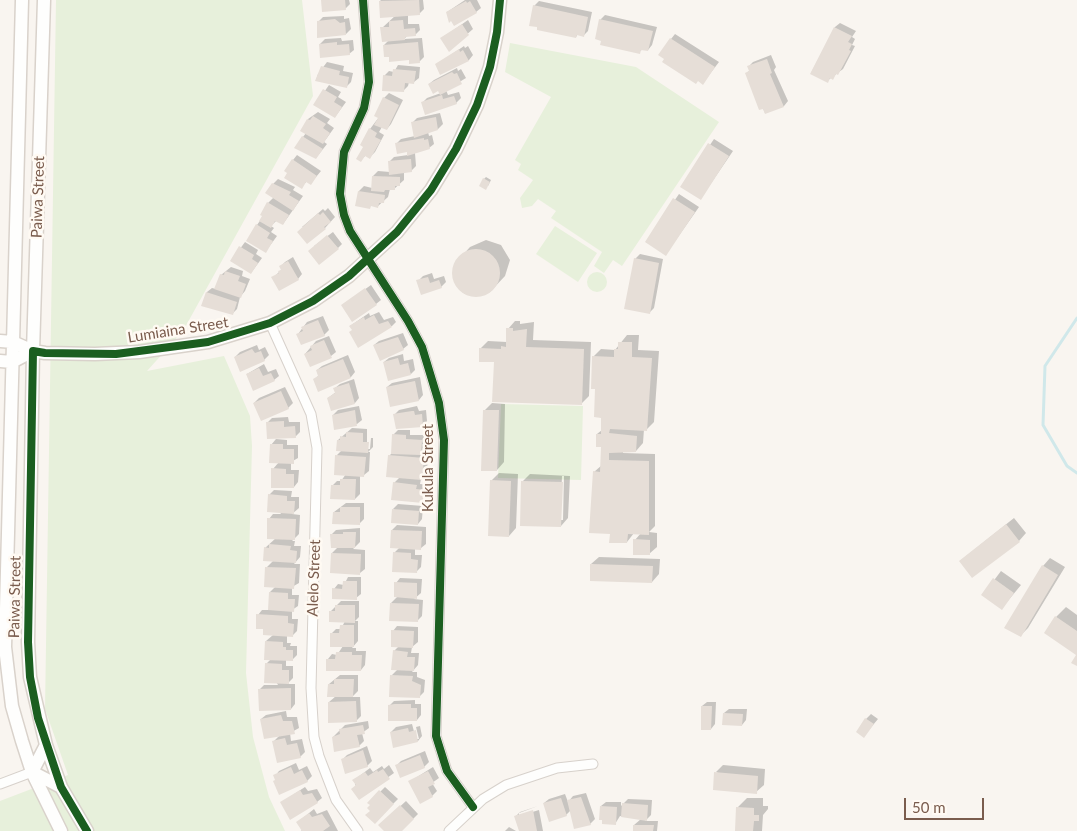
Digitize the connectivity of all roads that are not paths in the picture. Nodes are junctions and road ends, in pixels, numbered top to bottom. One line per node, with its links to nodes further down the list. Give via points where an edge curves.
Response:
1 (22, 0): 7 (street, Paiwa Street)
2 (44, 0): 8 (street, Paiwa Street)
3 (363, 0): 5 (street, Kukula Street, via 369,82 364,108 344,152 339,185 346,221)
4 (500, 0): 5 (street, Lumiaina Street, via 490,67 463,136 431,190 397,232)
5 (368, 260): 6 (street, Lumiaina Street, via 312,301); 15 (street, Kukula Street, via 422,347 439,402 444,440 436,736 447,771)
6 (270, 323): 8 (street, Lumiaina Street, via 208,342 148,351 95,354); 18 (street, Alelo Street, via 311,414 317,448 311,696 314,737 336,800)
7 (6, 341): 8 (street, Lumiaina Street); 9 (street, Paiwa Street)
8 (33, 351): 9 (street); 10 (street, Paiwa Street, via 28,642 30,677)
9 (6, 361): 12 (street, Paiwa Street, via 5,647 12,706)
10 (46, 745): 12 (street); 14 (street, Paiwa Street)
11 (593, 764): 15 (street, via 535,774 506,785)
12 (32, 772): 13 (street); 14 (street); 16 (street, Paiwa Street)
13 (0, 784)
14 (61, 787): 17 (street, Paiwa Street)
15 (473, 806): 19 (street)
16 (61, 831)
17 (88, 831)
18 (358, 831)
19 (450, 831)

